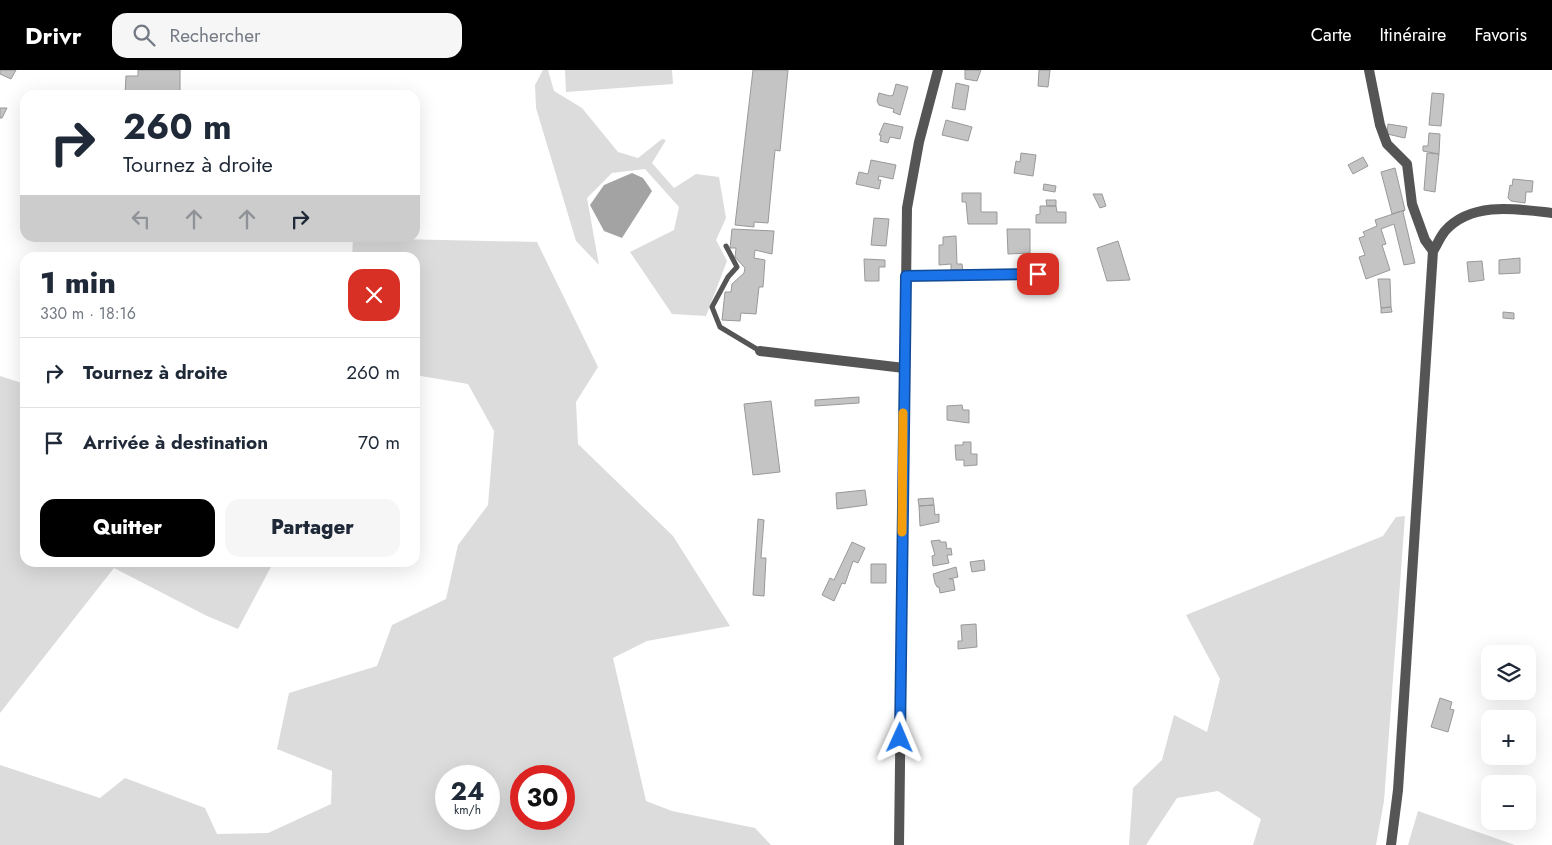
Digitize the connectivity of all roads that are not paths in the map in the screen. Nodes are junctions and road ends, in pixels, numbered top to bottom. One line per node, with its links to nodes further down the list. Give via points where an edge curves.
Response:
1 (938, 70): 7 (street, via 919,142 909,199)
2 (1369, 70): 5 (street, via 1380,125 1387,144 1407,164 1412,204 1425,240)
3 (1552, 213): 5 (street, via 1498,208 1476,212 1446,230)
4 (726, 246): 8 (lane, via 737,267 712,307 720,327)
5 (1433, 251): 11 (street)
6 (1038, 274): 7 (lane)
7 (906, 276): 9 (street)
8 (760, 351): 9 (street)
9 (904, 368): 10 (street)
10 (899, 845)
11 (1392, 845)

